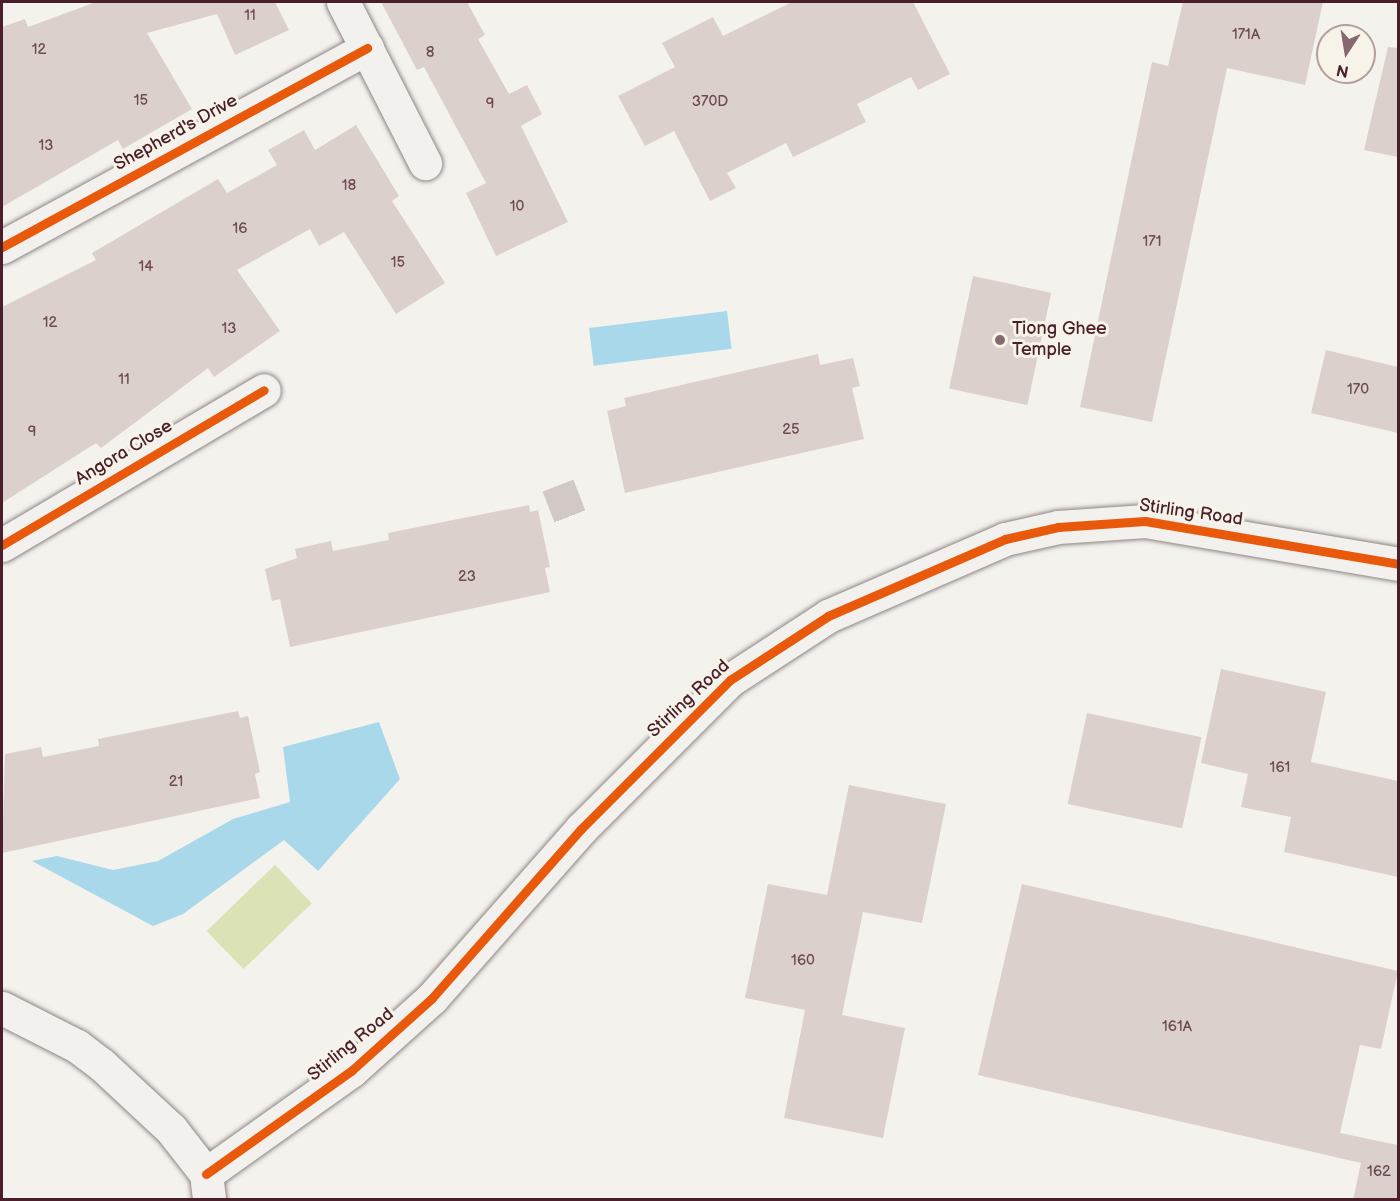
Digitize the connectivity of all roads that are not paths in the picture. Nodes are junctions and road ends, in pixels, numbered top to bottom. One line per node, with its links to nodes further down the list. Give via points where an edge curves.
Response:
1 (343, 2): 2 (street)
2 (367, 48): 3 (street); 4 (street, Shepherd's Drive)
3 (425, 163)
4 (2, 247)
5 (264, 390): 6 (street, Angora Close)
6 (2, 545)
7 (1398, 564): 9 (street, Stirling Road, via 1145,521 1058,527 1005,539 828,616 730,680 574,836 432,998 359,1064)
8 (2, 1008): 9 (street, Stirling Road, via 77,1046 101,1064 171,1129)
9 (207, 1187)

